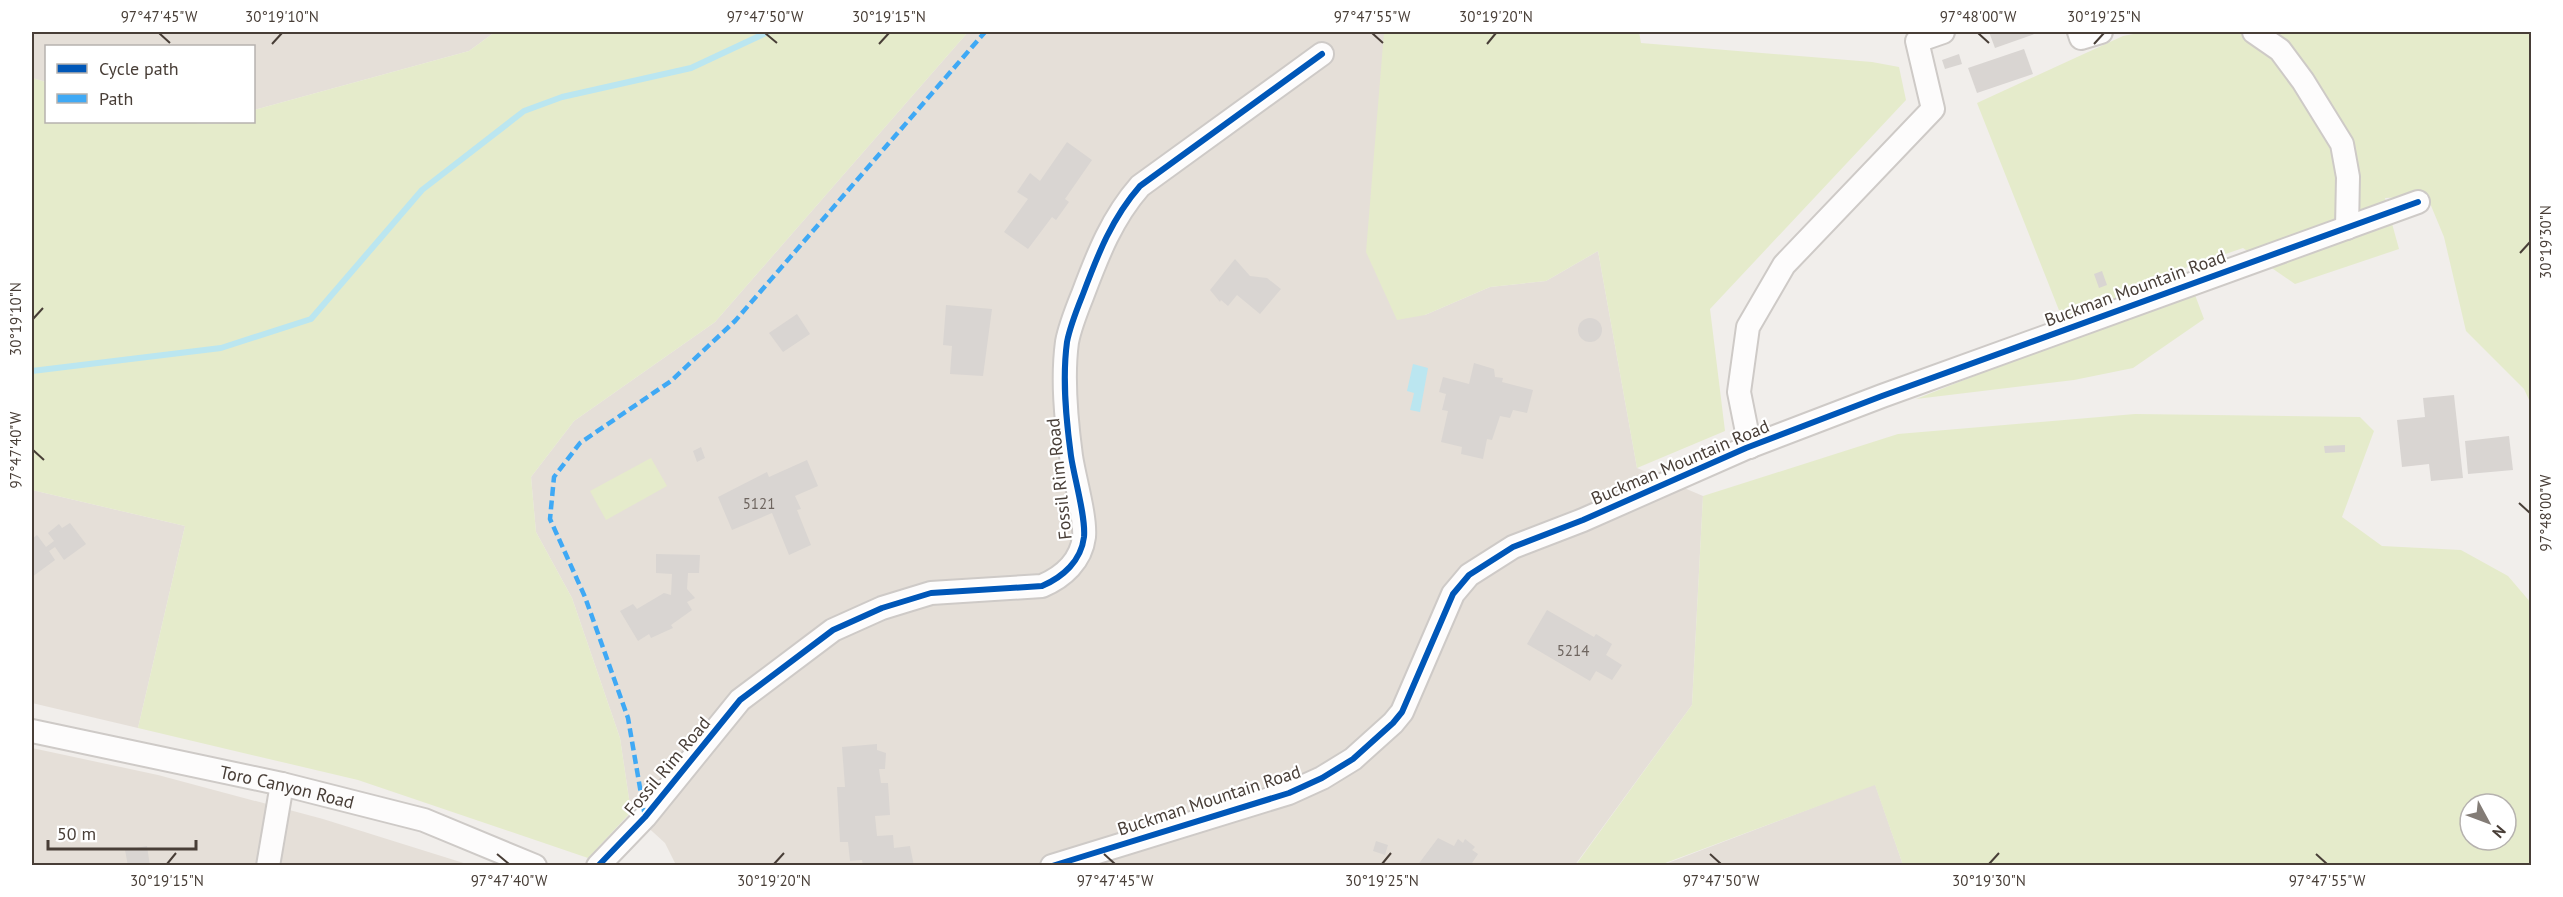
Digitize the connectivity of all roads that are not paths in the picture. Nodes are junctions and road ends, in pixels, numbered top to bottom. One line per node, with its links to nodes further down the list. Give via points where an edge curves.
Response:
1 (1943, 32): 8 (street, via 1917,41 1933,109 1784,265 1749,327 1739,392)
2 (2079, 32): 3 (street, via 2081,38)
3 (2102, 32)
4 (2254, 32): 7 (street, via 2280,50 2342,144 2348,177)
5 (1322, 54): 13 (street, Fossil Rim Road, via 1148,179 1109,229 1067,340 1069,433 1084,534 1081,550 1069,568 1042,586 931,593 882,608 832,630 740,700 645,817)
6 (2418, 202): 7 (street, Buckman Mountain Road)
7 (2347, 228): 8 (street, Buckman Mountain Road)
8 (1749, 447): 14 (street, Buckman Mountain Road, via 1513,547 1469,575 1448,604 1402,712 1378,739 1322,778 1289,793)
9 (32, 732): 10 (street, Toro Canyon Road)
10 (282, 784): 11 (street); 12 (street, Toro Canyon Road, via 424,820)
11 (268, 866)
12 (535, 866)
13 (598, 866)
14 (1052, 866)

